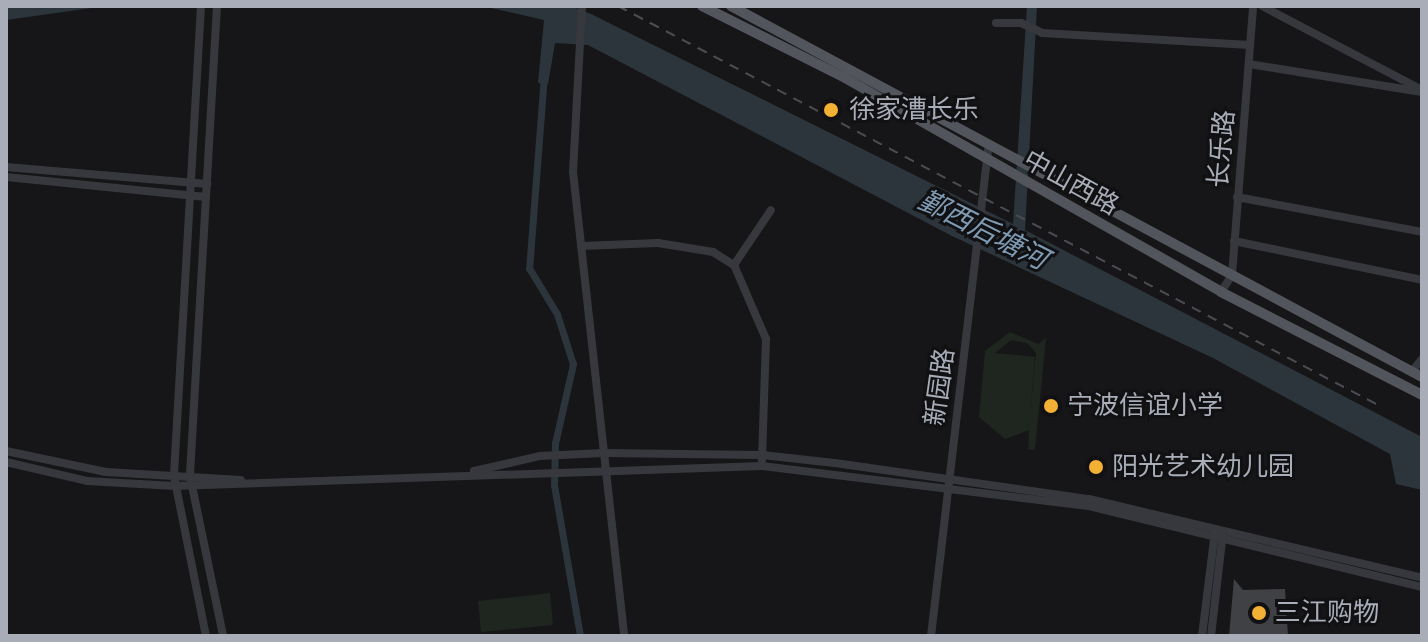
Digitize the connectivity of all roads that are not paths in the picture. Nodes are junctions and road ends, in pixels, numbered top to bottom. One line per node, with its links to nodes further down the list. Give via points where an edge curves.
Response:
1 (201, 6): 16 (street)
2 (217, 6): 17 (street)
3 (702, 6): 13 (main road, 中山西路, via 845,78)
4 (731, 6): 12 (main road, 中山西路)
5 (1253, 6): 9 (street, 长乐路)
6 (1262, 6): 11 (street)
7 (582, 8): 24 (street, via 573,172)
8 (996, 23): 9 (street, via 1021,23 1042,33)
9 (1250, 45): 10 (street, 长乐路)
10 (1249, 64): 11 (street); 20 (street, 长乐路)
11 (1422, 91)
12 (989, 144): 13 (street, 新园路); 26 (main road, 中山西路)
13 (987, 161): 28 (main road, 中山西路); 41 (street, 新园路)
14 (6, 167): 16 (street)
15 (6, 177): 18 (street)
16 (192, 184): 17 (street); 18 (street)
17 (207, 184): 19 (street)
18 (191, 197): 19 (street); 39 (street)
19 (206, 197): 40 (street)
20 (1237, 197): 22 (street); 23 (street, 长乐路)
21 (771, 210): 25 (street)
22 (1422, 232)
23 (1234, 241): 26 (street, 长乐路); 27 (street)
24 (581, 246): 25 (street, via 658,243 713,252); 33 (street)
25 (734, 265): 34 (street, via 766,339)
26 (1232, 275): 28 (street, 长乐路); 30 (main road, 中山西路)
27 (1422, 280)
28 (1221, 292): 31 (main road, 中山西路)
29 (1422, 359): 30 (street)
30 (1417, 374)
31 (1422, 395)
32 (6, 451): 39 (street, via 86,469)
33 (603, 453): 34 (street); 37 (street); 38 (street, via 540,456)
34 (762, 455): 36 (street); 41 (street)
35 (6, 462): 42 (street, via 87,481)
36 (762, 466): 37 (street); 41 (street)
37 (604, 467): 38 (street); 48 (street)
38 (474, 471): 40 (street)
39 (174, 476): 40 (street); 42 (street)
40 (191, 481): 42 (street); 47 (street)
41 (946, 482): 43 (street, via 1089,499); 49 (street, 新园路)
42 (175, 486): 46 (street)
43 (1218, 532): 44 (street); 45 (street); 50 (street); 51 (street)
44 (1422, 578)
45 (1422, 587)
46 (206, 636)
47 (223, 636)
48 (624, 636)
49 (931, 636)
50 (1202, 636)
51 (1211, 636)

